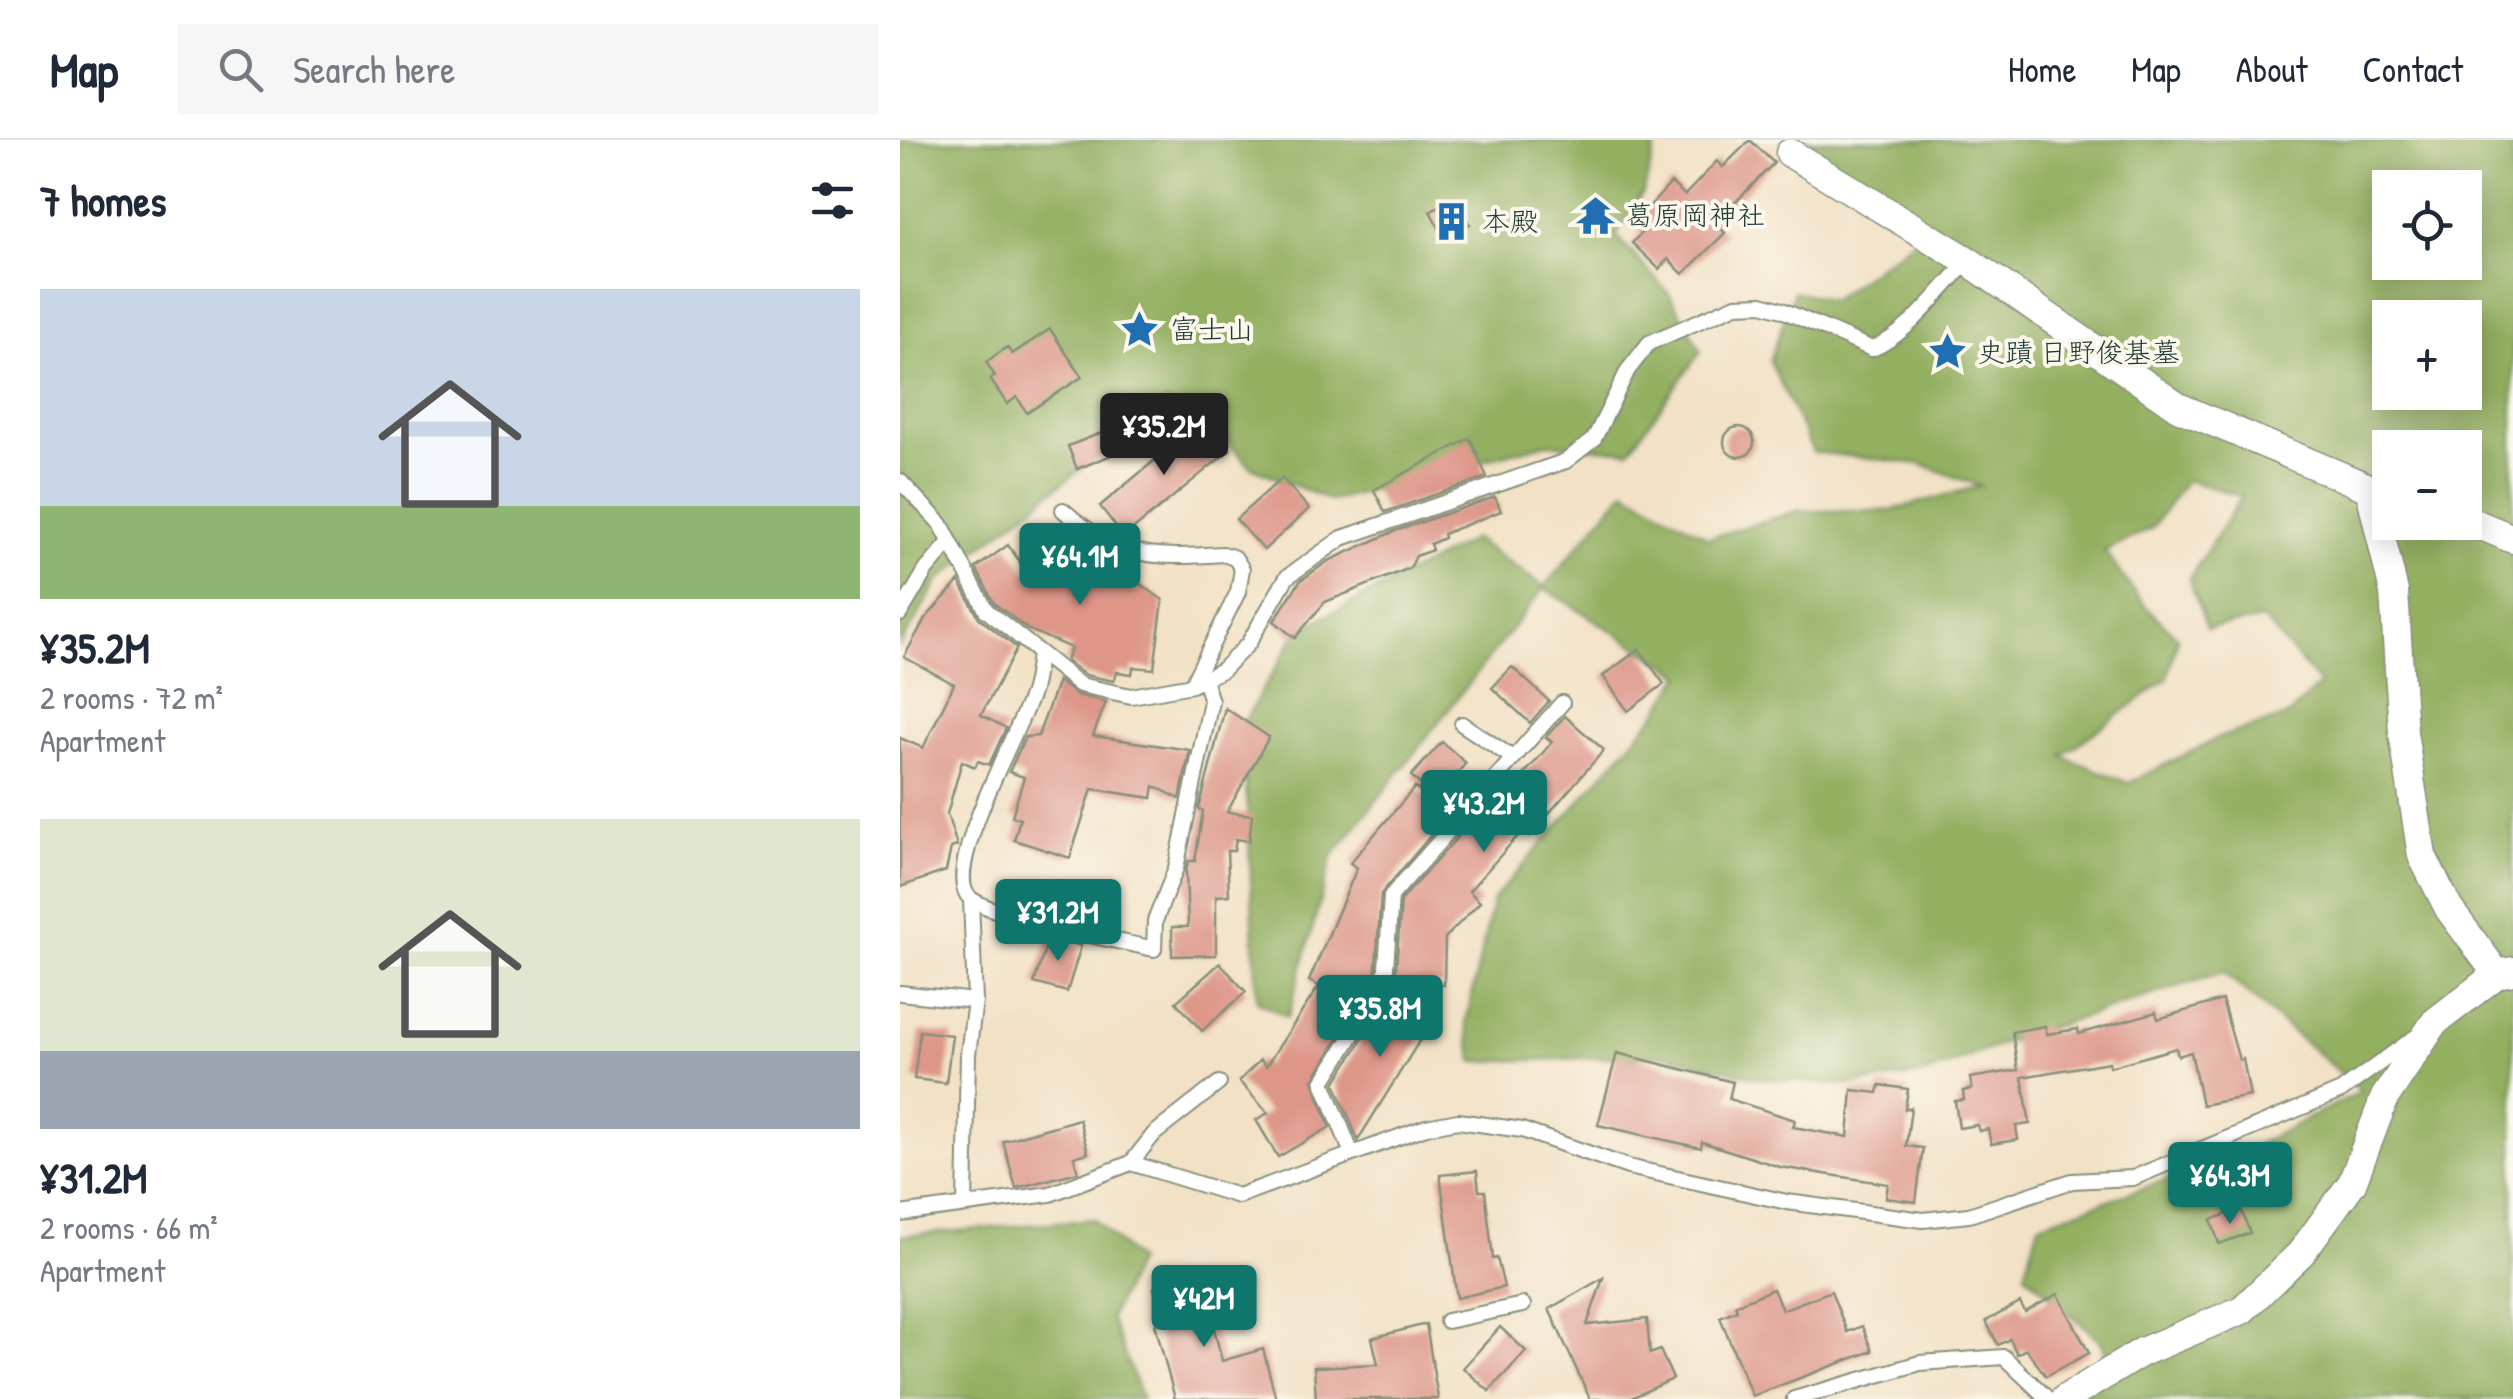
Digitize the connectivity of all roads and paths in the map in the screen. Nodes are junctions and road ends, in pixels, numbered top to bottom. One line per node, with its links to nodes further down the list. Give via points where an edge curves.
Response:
1 (1790, 154): 2 (street)
2 (1968, 261): 4 (street, via 2178,407); 12 (lane, via 1887,343 1872,349 1762,304 1736,306 1649,343 1594,439 1566,462 1342,538 1287,577 1248,644)
3 (900, 482): 9 (lane)
4 (2372, 491)
5 (1062, 510): 12 (lane, via 1110,546 1236,558 1242,569 1238,592)
6 (2482, 527): 7 (street)
7 (2513, 539)
8 (2387, 540): 17 (street, via 2403,732 2422,856 2449,909)
9 (950, 542): 10 (lane); 11 (lane, via 986,610)
10 (900, 614)
11 (1039, 655): 12 (lane, via 1080,685 1110,695 1160,694); 16 (lane, via 1032,692 966,850 961,880)
12 (1198, 682): 16 (lane, via 1211,701 1176,868 1155,920 1154,949)
13 (1562, 703): 15 (lane)
14 (1462, 724): 15 (lane)
15 (1513, 758): 22 (lane, via 1392,896 1385,982 1323,1082)
16 (971, 900): 19 (lane)
17 (2505, 973): 20 (street)
18 (900, 993): 19 (lane)
19 (975, 1001): 24 (lane)
20 (2435, 1022): 22 (lane, via 2341,1091 2134,1178 2072,1180 1969,1215 1924,1220 1752,1194 1628,1167 1522,1130 1458,1121); 30 (street, via 2386,1097 2352,1184 2301,1253 2242,1310 2142,1352)
21 (1219, 1084): 23 (lane, via 1154,1134)
22 (1352, 1154): 23 (lane, via 1238,1196)
23 (1131, 1163): 24 (lane, via 1050,1194)
24 (965, 1205): 25 (lane)
25 (900, 1214)
26 (1523, 1305): 27 (lane)
27 (1447, 1320)
28 (1794, 1399): 29 (lane, via 1920,1363 2004,1357)
29 (2048, 1399)
30 (2065, 1399)

